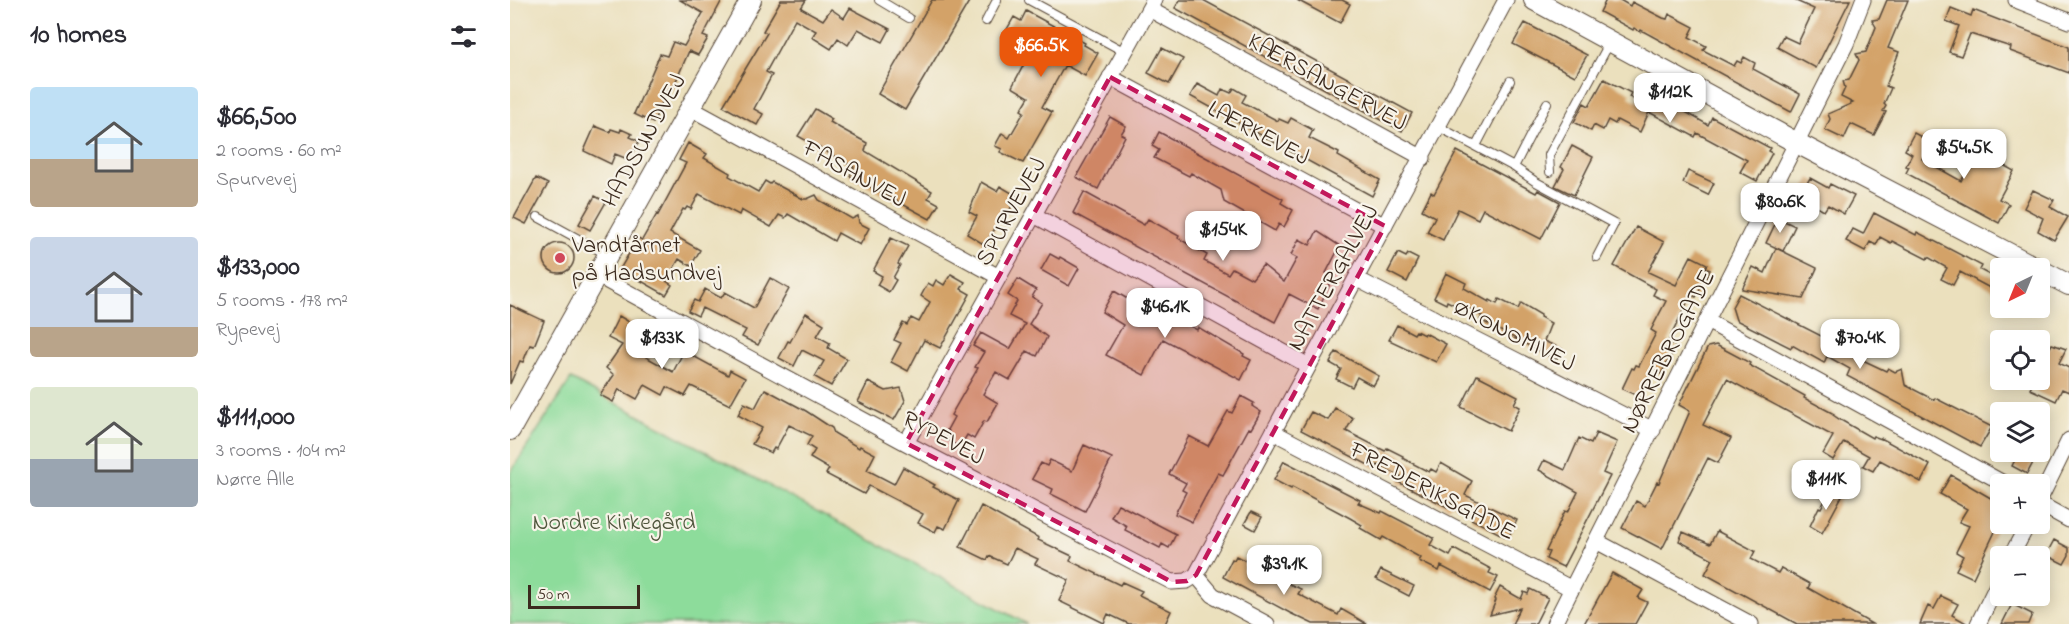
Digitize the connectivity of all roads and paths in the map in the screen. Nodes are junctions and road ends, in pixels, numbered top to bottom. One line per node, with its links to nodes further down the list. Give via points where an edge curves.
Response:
1 (751, 0): 18 (street, HADSUNDVEJ)
2 (879, 0): 10 (lane)
3 (997, 0): 11 (lane)
4 (1029, 0): 14 (lane)
5 (1506, 0): 19 (street, NATTERGALVEJ)
6 (1534, 0): 13 (street)
7 (1863, 0): 20 (street, NØRREBROGADE, via 1846,44)
8 (2016, 0): 12 (street)
9 (1151, 4): 14 (street, SPURVEVEJ); 22 (street, KÆRSANGERVEJ)
10 (909, 18)
11 (986, 21)
12 (2069, 21)
13 (1611, 42): 20 (street); 24 (lane, via 1549,155)
14 (1125, 52): 15 (street, SPURVEVEJ)
15 (1110, 77): 25 (street, SPURVEVEJ); 27 (street, LÆRKEVEJ)
16 (1510, 81): 21 (lane)
17 (1548, 103): 23 (lane)
18 (690, 108): 28 (street, HADSUNDVEJ); 33 (street, FASANVEJ)
19 (1439, 127): 21 (lane); 22 (street, NATTERGALVEJ)
20 (1797, 143): 30 (street); 36 (street, NØRREBROGADE)
21 (1476, 146): 23 (lane)
22 (1422, 158): 27 (street, NATTERGALVEJ)
23 (1514, 166): 29 (lane, via 1614,224)
24 (1550, 172)
25 (1034, 215): 33 (street, SPURVEVEJ); 37 (street)
26 (538, 217): 28 (lane)
27 (1385, 226): 34 (street, NATTERGALVEJ)
28 (607, 255): 31 (street, HADSUNDVEJ)
29 (1597, 257)
30 (2017, 258)
31 (596, 275): 38 (street, HADSUNDVEJ); 42 (street, RYPEVEJ)
32 (2050, 275): 35 (street)
33 (999, 277): 42 (street, SPURVEVEJ)
34 (1357, 279): 37 (street, NATTERGALVEJ); 39 (street, ØKONOMIVEJ)
35 (2069, 285)
36 (1707, 321): 39 (street, NØRREBROGADE); 43 (street)
37 (1309, 366): 40 (street, NATTERGALVEJ)
38 (510, 430)
39 (1653, 430): 47 (street, NØRREBROGADE)
40 (1273, 432): 48 (street, NATTERGALVEJ); 49 (street, FREDERIKSGADE)
41 (2069, 440): 44 (street)
42 (906, 443): 48 (street, RYPEVEJ, via 1172,582 1187,581)
43 (1990, 476)
44 (2050, 479)
45 (2050, 510): 46 (street)
46 (2069, 520)
47 (1596, 541): 49 (street, NØRREBROGADE); 53 (street)
48 (1196, 575): 51 (street, via 1214,595)
49 (1572, 589): 52 (street, NØRREBROGADE)
50 (1990, 599): 54 (street)
51 (1267, 624)
52 (1554, 624)
53 (1751, 624)
54 (1978, 624)

